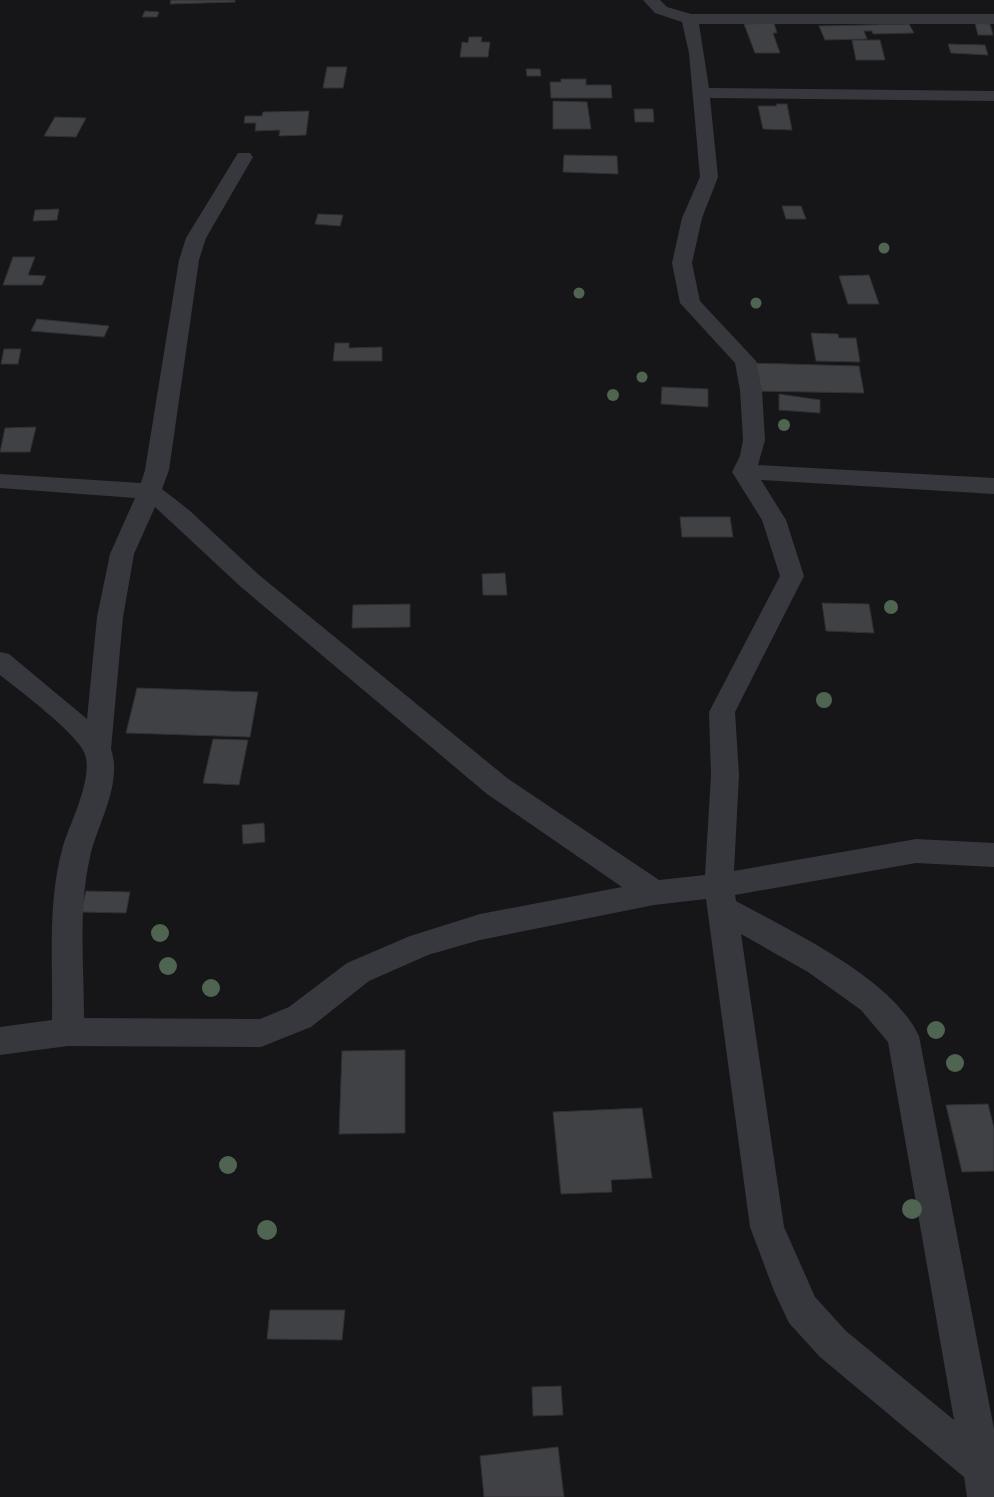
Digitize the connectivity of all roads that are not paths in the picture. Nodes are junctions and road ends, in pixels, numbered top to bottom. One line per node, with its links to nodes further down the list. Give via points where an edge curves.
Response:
1 (651, 0): 2 (street, via 661,10)
2 (690, 19): 3 (street); 4 (street)
3 (994, 19)
4 (701, 92): 5 (street); 7 (street, via 709,177 692,218 682,263 690,303 745,361 752,390 754,440)
5 (994, 96)
6 (244, 157): 10 (street, via 196,238 189,260 157,470)
7 (744, 472): 9 (street); 15 (street, via 774,520 792,576 722,712 725,775)
8 (0, 481): 10 (street)
9 (994, 486)
10 (150, 491): 12 (street, via 122,554 110,617); 14 (street, via 250,581 497,786)
11 (0, 661): 12 (street, via 78,727)
12 (97, 750): 16 (street, via 102,769 75,858 69,898)
13 (994, 855): 15 (street, via 916,851)
14 (654, 893): 15 (street); 16 (street, via 480,927 421,945 358,972 300,1016 261,1033)
15 (721, 897): 18 (street, via 767,1226 787,1279 802,1310 833,1344); 18 (street, via 872,1000 903,1036)
16 (68, 1032): 17 (street)
17 (0, 1041)
18 (984, 1482)

